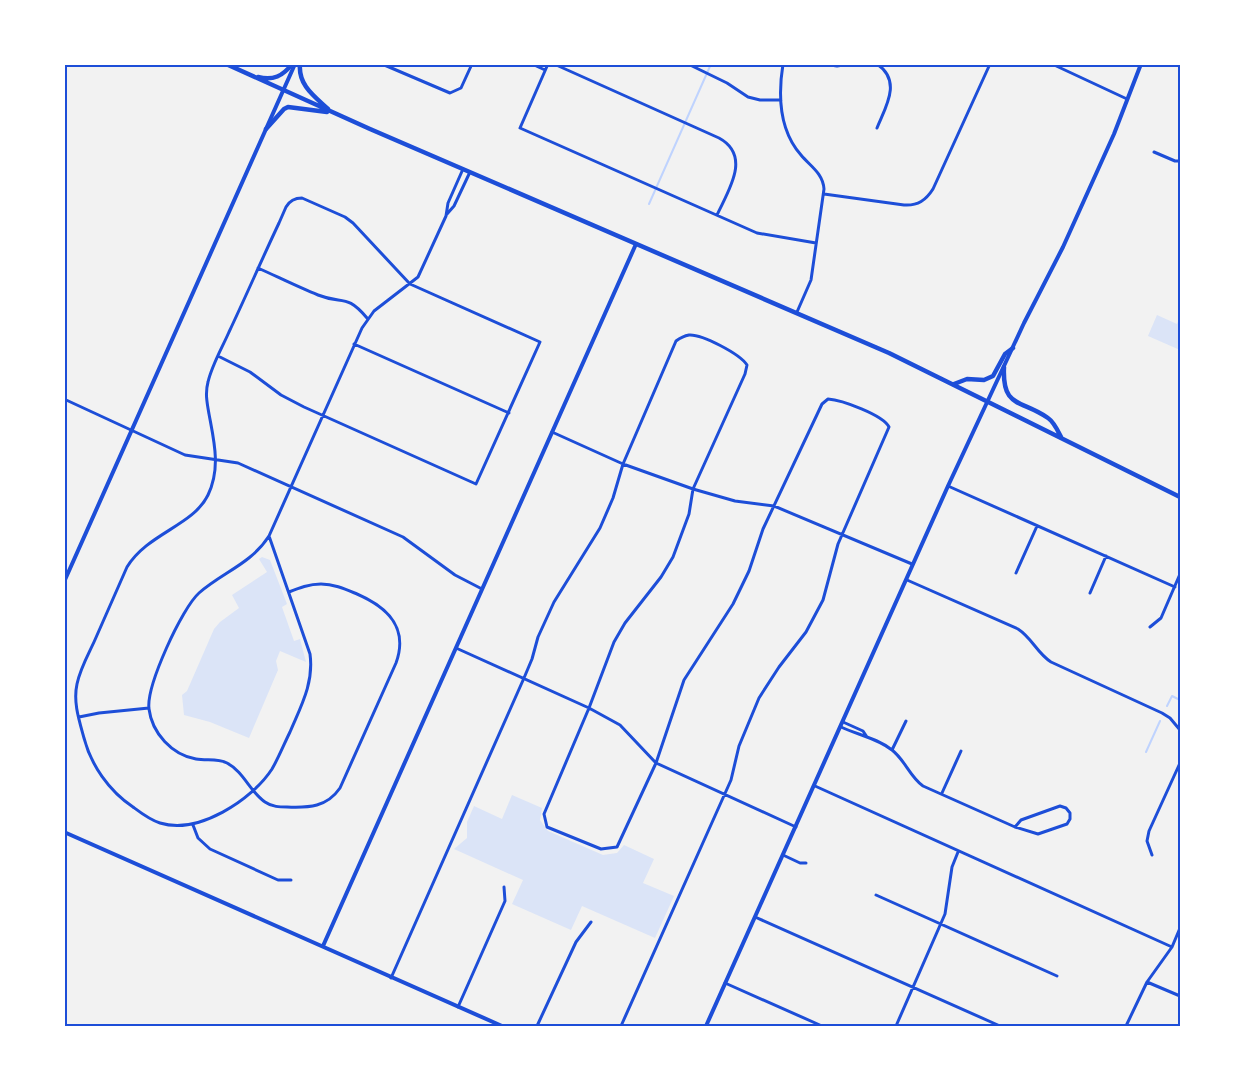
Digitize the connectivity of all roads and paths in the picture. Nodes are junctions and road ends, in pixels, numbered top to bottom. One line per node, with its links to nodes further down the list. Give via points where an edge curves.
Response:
1 (226, 64): 17 (main road)
2 (296, 64): 17 (main road, via 277,77); 18 (street); 21 (main road, via 305,87)
3 (382, 64): 4 (street, via 450,93 461,88)
4 (472, 64)
5 (532, 64): 16 (street)
6 (548, 64): 16 (street)
7 (554, 64): 29 (street, via 728,143 735,155 736,170)
8 (687, 64): 20 (street, via 723,80 748,97)
9 (783, 64): 20 (street)
10 (823, 64): 11 (street)
11 (850, 64)
12 (877, 64): 22 (street, via 887,73 891,87)
13 (990, 64): 28 (street, via 933,189 924,200 904,206)
14 (1052, 64): 19 (street)
15 (1141, 64): 19 (street)
16 (545, 70): 29 (street, via 520,128)
17 (249, 75): 18 (main road)
18 (284, 91): 21 (main road); 23 (street)
19 (1127, 99): 38 (street, via 1063,247)
20 (781, 100): 28 (street, via 790,138 820,175)
21 (333, 112): 23 (main road, via 288,107); 26 (main road)
22 (877, 128)
23 (267, 129): 46 (street)
24 (1154, 152): 25 (street)
25 (1180, 161)
26 (463, 169): 27 (main road); 30 (street)
27 (470, 172): 30 (street); 31 (main road)
28 (824, 194): 32 (street)
29 (717, 215): 32 (street, via 757,233)
30 (446, 216): 34 (street, via 424,268)
31 (637, 243): 35 (main road); 47 (street)
32 (816, 243): 35 (street, via 812,280)
33 (258, 268): 34 (street, via 286,207 295,199 306,198 348,219); 36 (street, via 322,297 349,301); 39 (street)
34 (410, 284): 36 (street); 44 (street, via 540,342)
35 (797, 312): 41 (main road)
36 (367, 318): 37 (street)
37 (354, 344): 44 (street); 45 (street)
38 (1013, 348): 40 (street); 41 (main road, via 1005,354 993,376 984,381 968,379)
39 (218, 356): 45 (street); 49 (street, via 206,390)
40 (1004, 367): 43 (street); 48 (main road, via 1007,394 1051,419)
41 (954, 384): 43 (main road)
42 (64, 399): 46 (street)
43 (988, 400): 48 (main road); 51 (street)
44 (509, 413): 45 (street, via 477,484)
45 (322, 416): 52 (street)
46 (131, 431): 49 (street, via 185,455); 64 (street)
47 (552, 432): 50 (street); 66 (street)
48 (1061, 437): 54 (main road)
49 (215, 460): 52 (street, via 238,463); 74 (street, via 213,484 202,504 143,546 127,567 77,683)
50 (623, 464): 53 (street); 53 (street, via 676,341 691,334 736,354 747,365); 71 (street, via 600,528 554,602)
51 (948, 486): 56 (street); 60 (street)
52 (291, 487): 58 (street); 66 (street, via 403,537 454,576)
53 (693, 489): 55 (street, via 735,501); 73 (street, via 689,514 673,556 614,642)
54 (1180, 497)
55 (774, 506): 57 (street); 57 (street, via 822,404 836,399 879,417 889,427); 82 (street, via 733,604 684,680)
56 (1037, 526): 59 (street); 61 (street)
57 (842, 533): 60 (street); 86 (street, via 823,600 806,632 759,698)
58 (269, 536): 67 (street); 72 (street, via 258,552 201,591 188,605 154,679)
59 (1106, 556): 65 (street); 68 (street)
60 (914, 565): 63 (street)
61 (1016, 573)
62 (1180, 574): 65 (street)
63 (907, 580): 76 (street); 78 (street, via 1018,629 1051,662 1162,713)
64 (64, 582)
65 (1175, 587): 69 (street, via 1161,618)
66 (482, 589): 70 (street)
67 (288, 592): 85 (street, via 310,654 310,680 280,755); 85 (street, via 327,585 373,601 395,622 400,648 335,794 319,805 296,808 270,805)
68 (1090, 592)
69 (1150, 627)
70 (456, 648): 71 (street); 103 (street)
71 (524, 678): 73 (street); 106 (street)
72 (149, 708): 74 (street); 85 (street, via 157,732 172,749 191,758 229,764)
73 (589, 708): 82 (street, via 620,725); 82 (street, via 544,814 547,827 601,849 617,847)
74 (79, 717): 88 (street, via 91,758 120,797 161,824)
75 (906, 721): 80 (street)
76 (843, 722): 77 (street); 79 (street)
77 (841, 728): 79 (street); 84 (street)
78 (1180, 730)
79 (867, 737): 80 (street)
80 (892, 750): 87 (street, via 920,783)
81 (961, 751): 87 (street)
82 (656, 763): 86 (street)
83 (1180, 764): 94 (street, via 1149,831 1147,841)
84 (815, 786): 89 (street); 92 (street)
85 (252, 791): 88 (street, via 239,802)
86 (724, 794): 89 (street); 114 (street)
87 (942, 794): 90 (street)
88 (193, 825): 96 (street, via 198,838 210,849 278,880)
89 (796, 826): 93 (street)
90 (1015, 826): 90 (street, via 1038,834 1067,824 1070,813 1060,806 1021,820)
91 (64, 831): 103 (street)
92 (958, 851): 101 (street); 104 (street)
93 (783, 855): 95 (street); 99 (street)
94 (1152, 855)
95 (806, 863)
96 (291, 880)
97 (504, 887): 111 (street, via 505,901)
98 (876, 895): 101 (street)
99 (755, 917): 108 (street); 109 (street)
100 (591, 922): 113 (street, via 576,942)
101 (942, 924): 105 (street); 109 (street)
102 (1180, 928): 104 (street)
103 (323, 946): 106 (street)
104 (1172, 946): 107 (street)
105 (1057, 975)
106 (391, 978): 111 (street)
107 (1147, 982): 110 (street); 119 (street)
108 (725, 983): 115 (street); 116 (street)
109 (913, 988): 117 (street); 118 (street)
110 (1180, 996)
111 (458, 1007): 112 (street)
112 (502, 1026)
113 (537, 1026)
114 (621, 1026)
115 (706, 1026)
116 (822, 1026)
117 (896, 1026)
118 (1000, 1026)
119 (1126, 1026)

